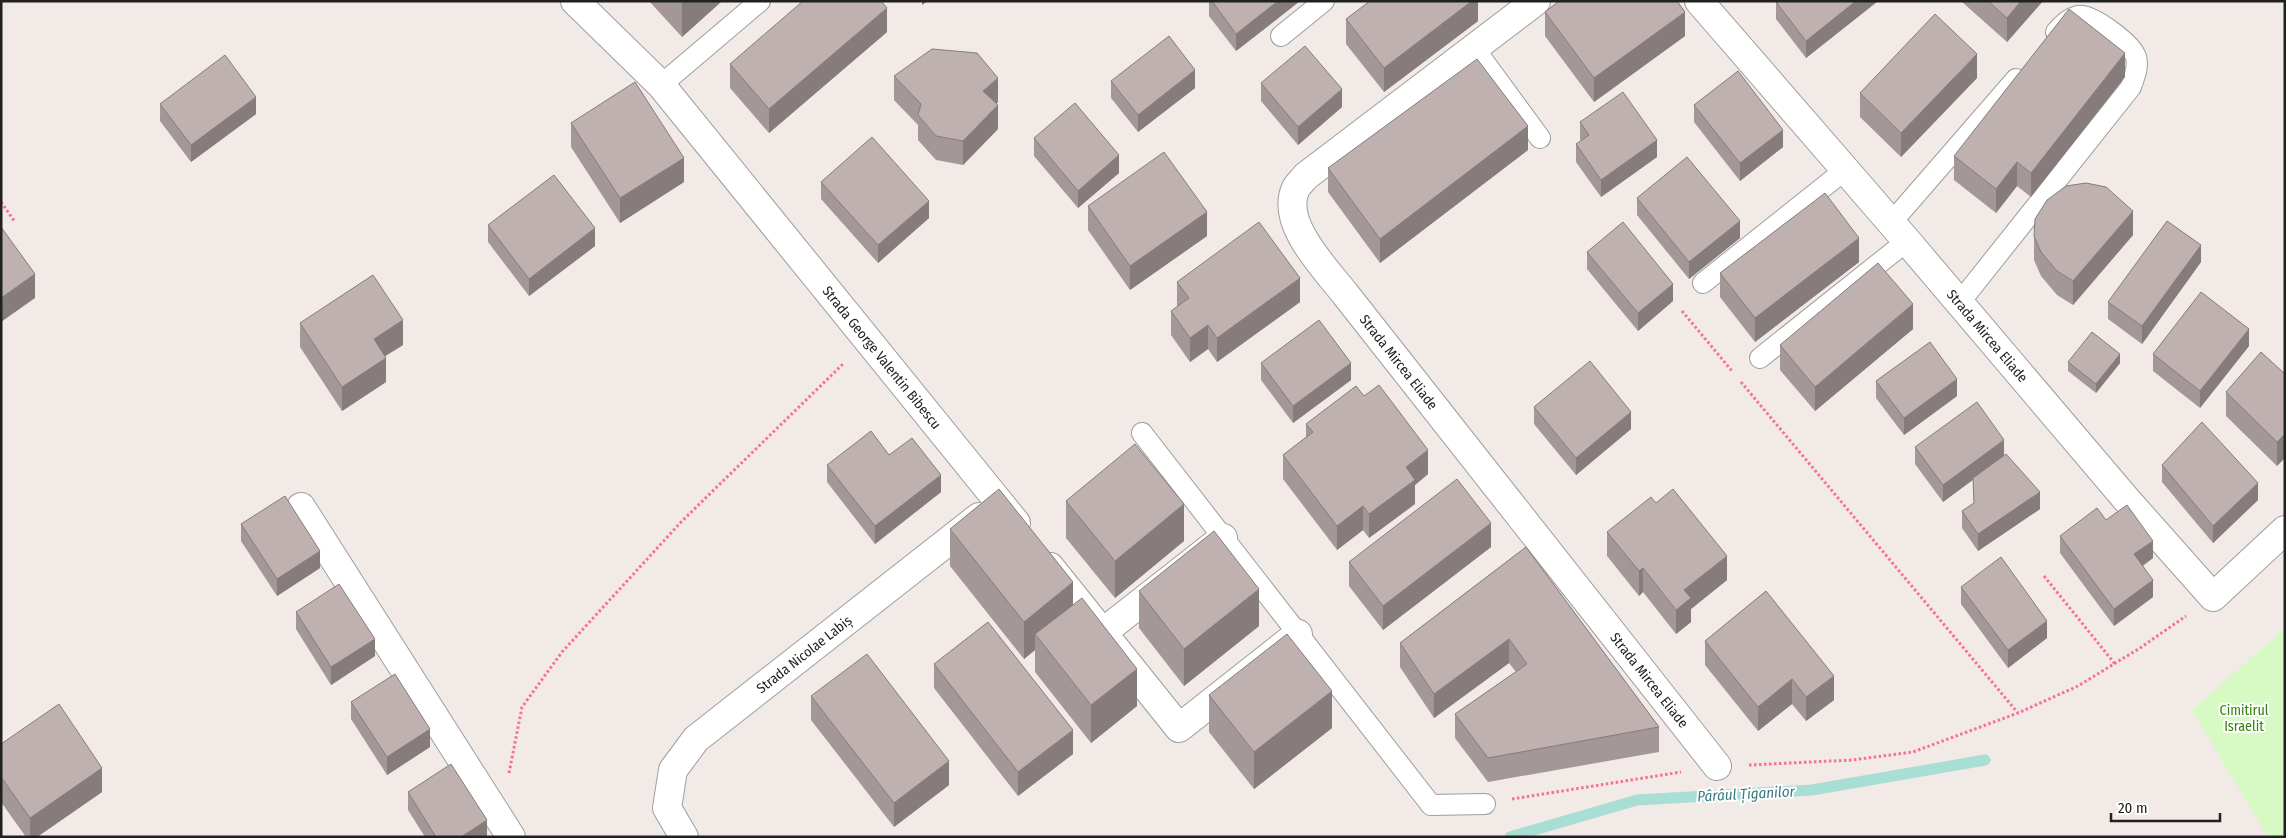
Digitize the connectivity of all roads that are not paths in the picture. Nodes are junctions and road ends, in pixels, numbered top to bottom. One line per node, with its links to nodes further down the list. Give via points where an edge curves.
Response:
1 (575, 1): 10 (street, Strada George Valentin Bibescu)
2 (760, 1): 10 (lane)
3 (1324, 1): 6 (lane)
4 (1536, 1): 8 (street, Strada Mircea Eliade)
5 (1699, 1): 12 (street, Strada Mircea Eliade)
6 (1281, 36)
7 (2046, 44): 15 (lane, via 2068,21 2079,16 2090,17 2127,43 2136,55 2137,69 2130,87)
8 (1474, 48): 11 (lane); 24 (street, Strada Mircea Eliade, via 1306,176 1296,188 1292,204 1295,222 1346,295)
9 (2027, 66): 13 (lane)
10 (661, 85): 18 (street, Strada George Valentin Bibescu)
11 (1540, 138)
12 (1845, 170): 13 (street, Strada Mircea Eliade); 14 (lane)
13 (1899, 232): 15 (street, Strada Mircea Eliade); 16 (lane)
14 (1703, 283)
15 (1960, 302): 20 (street, Strada Mircea Eliade, via 2213,597)
16 (1760, 358)
17 (1142, 433): 21 (lane)
18 (998, 502): 22 (street, Strada George Valentin Bibescu); 27 (street, Strada Nicolae Labiș, via 696,739 673,770 667,808)
19 (301, 507): 26 (street)
20 (2285, 530)
21 (1223, 538): 22 (street); 23 (lane)
22 (1102, 633): 23 (street, Strada George Valentin Bibescu, via 1179,728)
23 (1298, 634): 25 (lane, via 1431,805)
24 (1717, 766)
25 (1485, 804)
26 (506, 828)
27 (684, 837)

